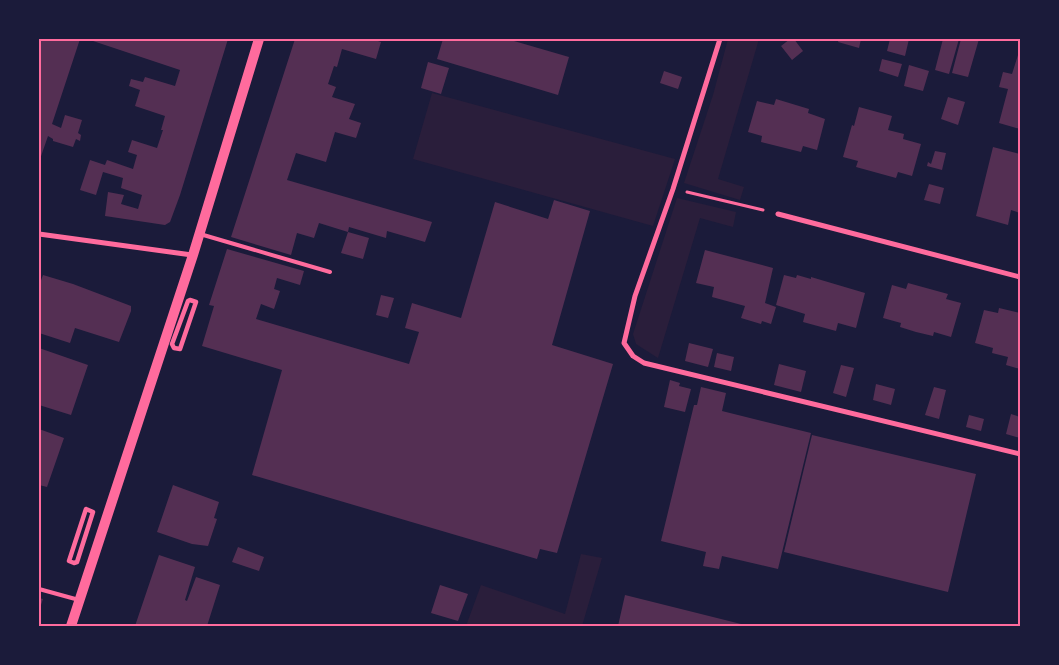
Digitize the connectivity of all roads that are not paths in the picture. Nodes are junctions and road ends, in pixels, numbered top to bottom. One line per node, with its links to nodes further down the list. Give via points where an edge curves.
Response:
1 (259, 39): 5 (main road)
2 (720, 39): 10 (street, via 635,296 624,343 633,356 644,363)
3 (778, 214): 8 (street)
4 (39, 234): 6 (street)
5 (200, 234): 6 (main road); 7 (lane)
6 (193, 256): 13 (main road)
7 (330, 272)
8 (1020, 277)
9 (196, 302): 9 (street, via 188,301 172,344 174,348 180,349)
10 (1020, 454)
11 (69, 561): 11 (street, via 77,562 92,511 86,509)
12 (39, 589): 13 (lane)
13 (79, 600): 14 (main road)
14 (71, 626)

